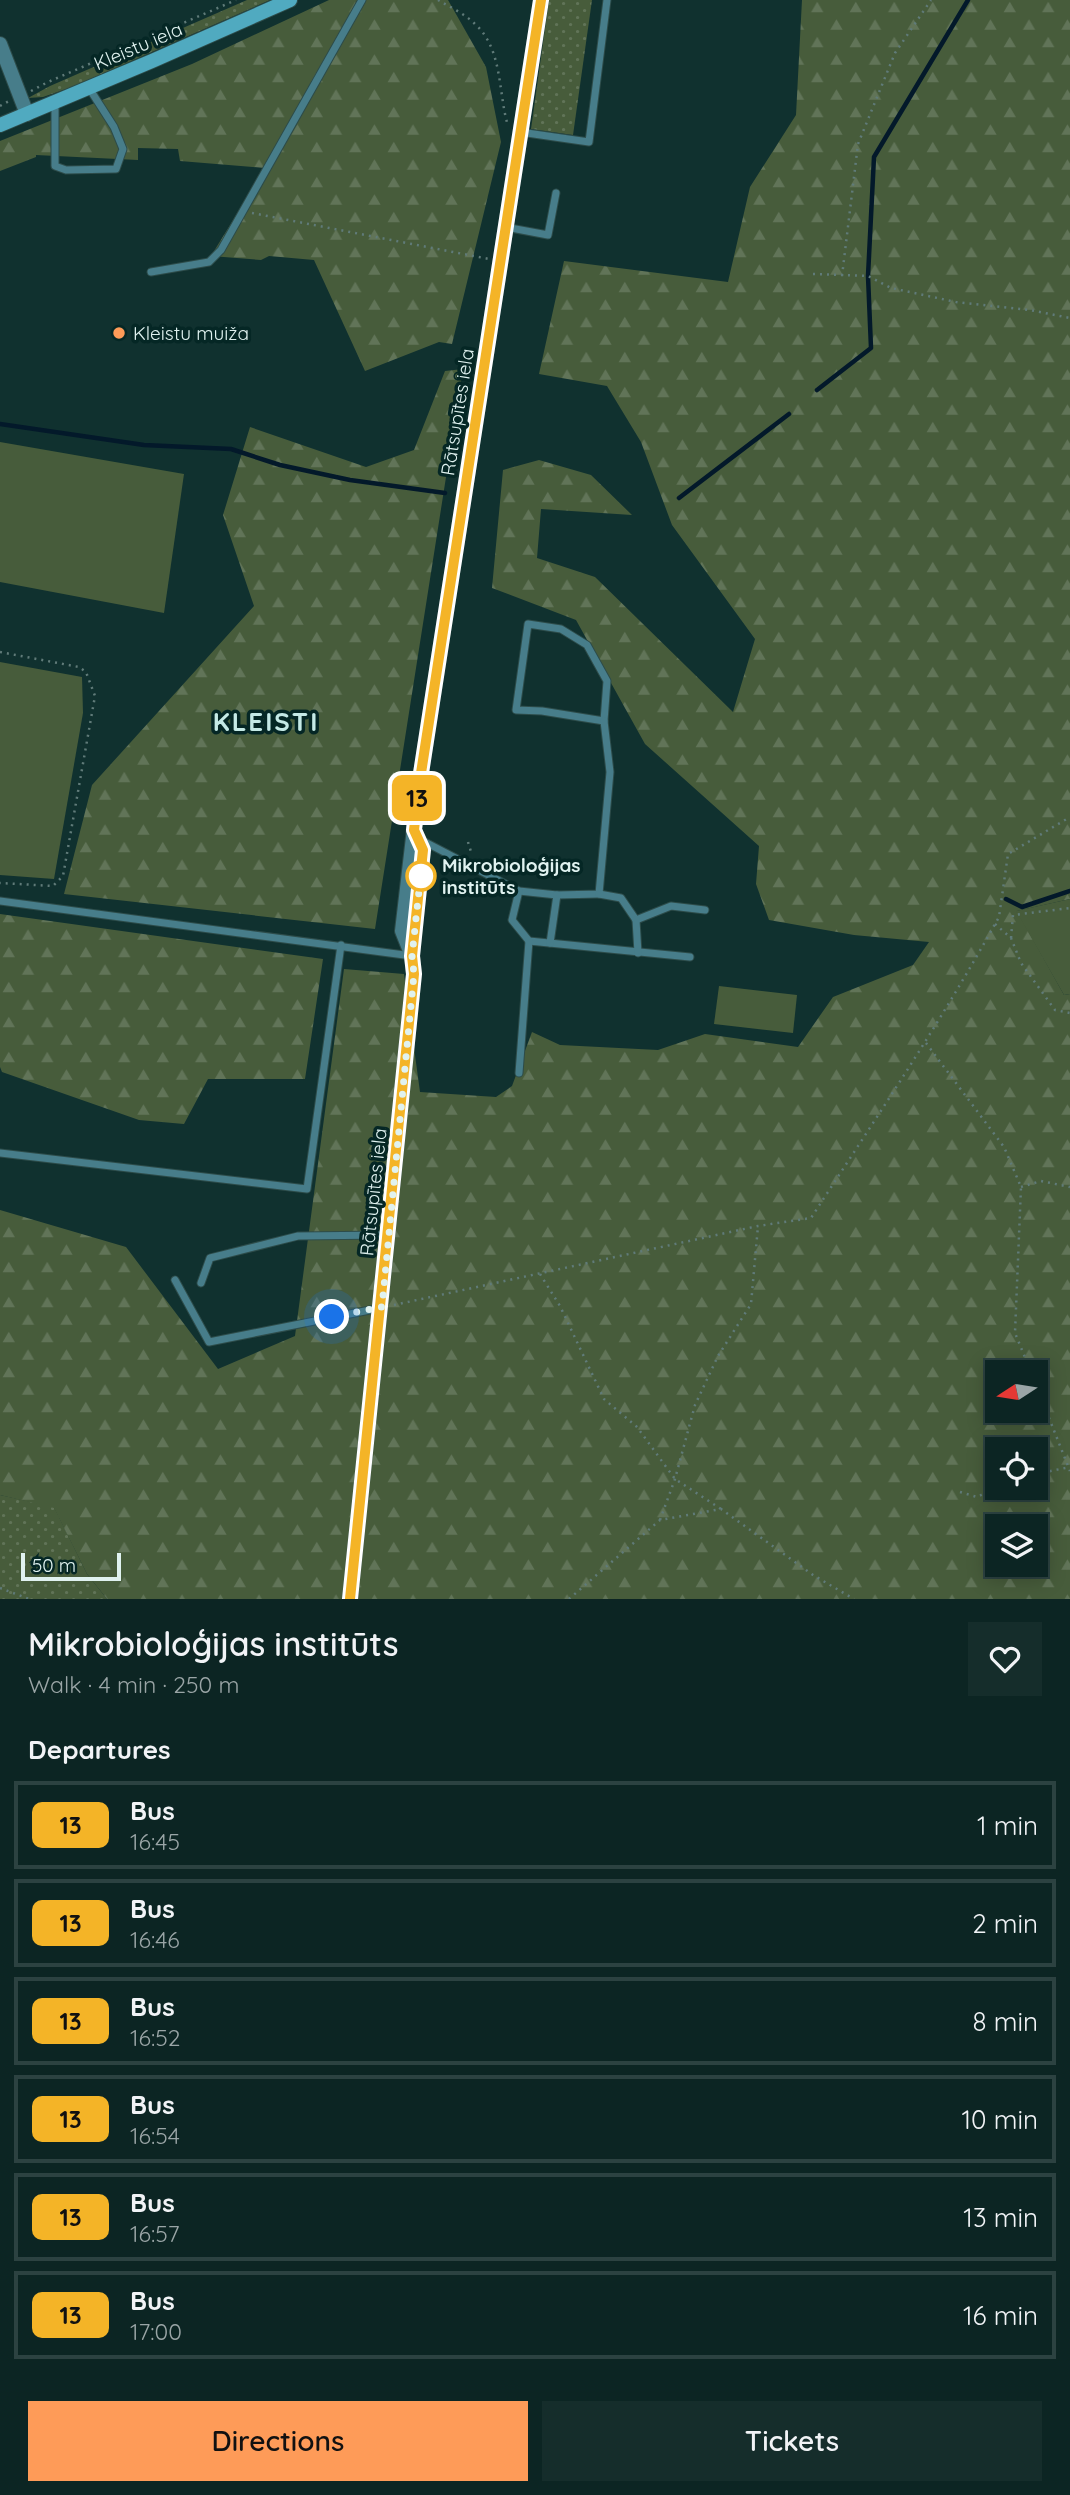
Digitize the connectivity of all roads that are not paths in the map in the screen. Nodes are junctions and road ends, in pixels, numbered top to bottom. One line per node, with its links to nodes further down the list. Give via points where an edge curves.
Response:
1 (290, 0): 6 (main road, Kleistu iela)
2 (362, 0): 13 (lane, via 221,250 209,262)
3 (541, 0): 10 (street, Rātsupītes iela)
4 (607, 0): 10 (lane, via 589,142)
5 (0, 44): 8 (street)
6 (89, 88): 7 (main road, Kleistu iela); 7 (lane, via 123,149 116,169 55,166)
7 (55, 102): 8 (main road, Kleistu iela)
8 (27, 114): 9 (main road, Kleistu iela)
9 (0, 125)
10 (519, 138): 12 (street, Rātsupītes iela)
11 (556, 193): 12 (lane, via 548,235)
12 (505, 227): 15 (street, Rātsupītes iela)
13 (151, 272)
14 (604, 721): 14 (lane, via 516,710 528,624 561,629 587,645 607,681); 17 (lane, via 610,772)
15 (414, 830): 16 (lane, via 429,846); 26 (street, Rātsupītes iela, via 402,931)
16 (519, 891): 18 (lane); 22 (lane, via 512,920)
17 (599, 894): 18 (lane); 21 (lane, via 621,898)
18 (558, 895): 23 (lane)
19 (0, 901): 24 (lane)
20 (705, 910): 21 (lane, via 671,906)
21 (636, 920): 25 (lane)
22 (529, 941): 23 (lane); 28 (lane)
23 (550, 943): 25 (lane)
24 (341, 945): 26 (lane); 29 (lane, via 307,1189)
25 (638, 953): 27 (lane)
26 (412, 956): 30 (street, Rātsupītes iela, via 414,974)
27 (690, 957)
28 (519, 1073)
29 (0, 1153)
30 (388, 1235): 32 (lane, via 298,1236 210,1258); 33 (street, Rātsupītes iela)
31 (175, 1280): 33 (lane, via 209,1342)
32 (201, 1283)
33 (382, 1307): 34 (street, Rātsupītes iela)
34 (350, 1599)

